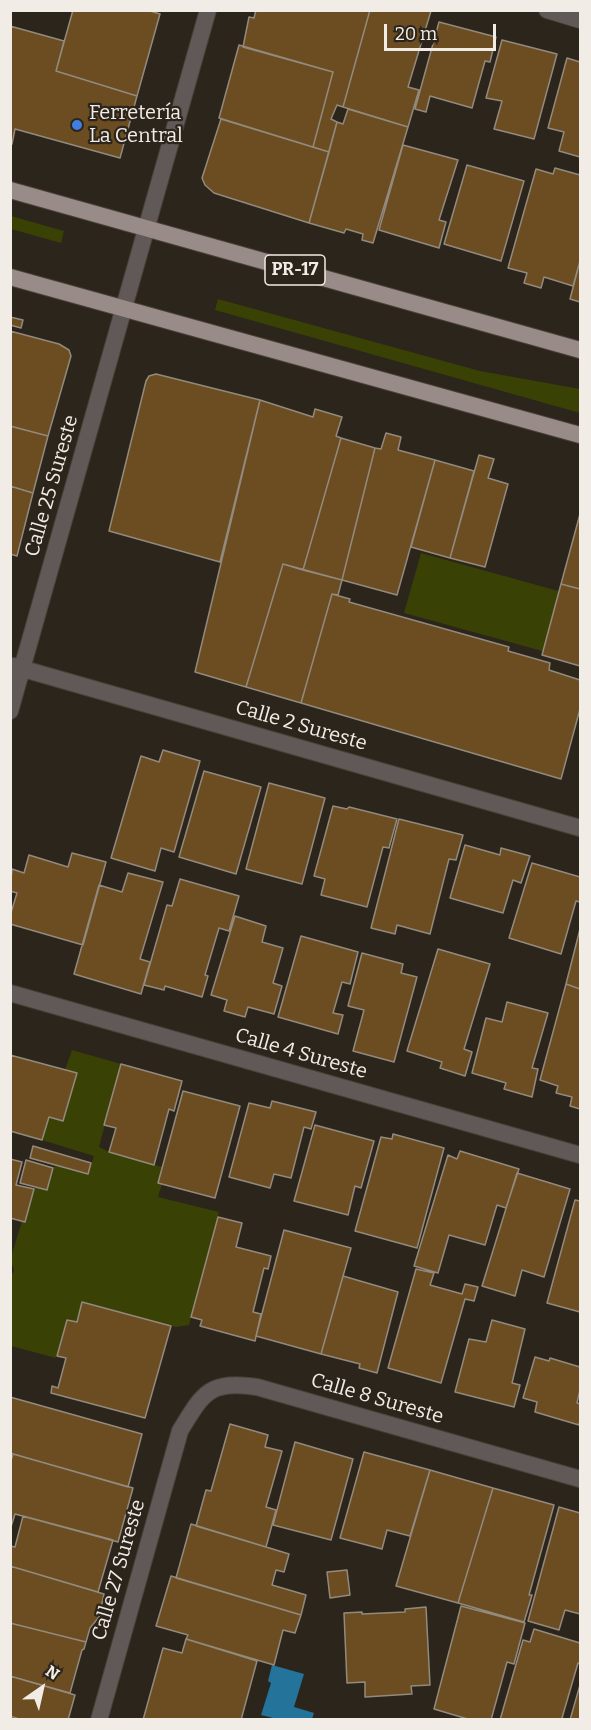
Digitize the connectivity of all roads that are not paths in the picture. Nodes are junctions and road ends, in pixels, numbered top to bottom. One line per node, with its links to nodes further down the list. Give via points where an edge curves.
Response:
1 (208, 10): 5 (street, Calle 25 Sureste)
2 (547, 10): 3 (street)
3 (580, 20)
4 (10, 190): 5 (main road, PR-17)
5 (148, 228): 7 (street, Calle 25 Sureste); 8 (main road, PR-17)
6 (10, 278): 7 (main road)
7 (125, 308): 9 (main road); 10 (street, Calle 25 Sureste)
8 (580, 350)
9 (580, 435)
10 (16, 667): 11 (street, Calle 25 Sureste); 12 (street, Calle 2 Sureste)
11 (10, 711)
12 (580, 828)
13 (10, 993): 14 (street, Calle 4 Sureste)
14 (580, 1155)
15 (180, 1431): 16 (street, Calle 8 Sureste, via 207,1393 236,1384); 17 (street, Calle 27 Sureste)
16 (580, 1479)
17 (99, 1719)

